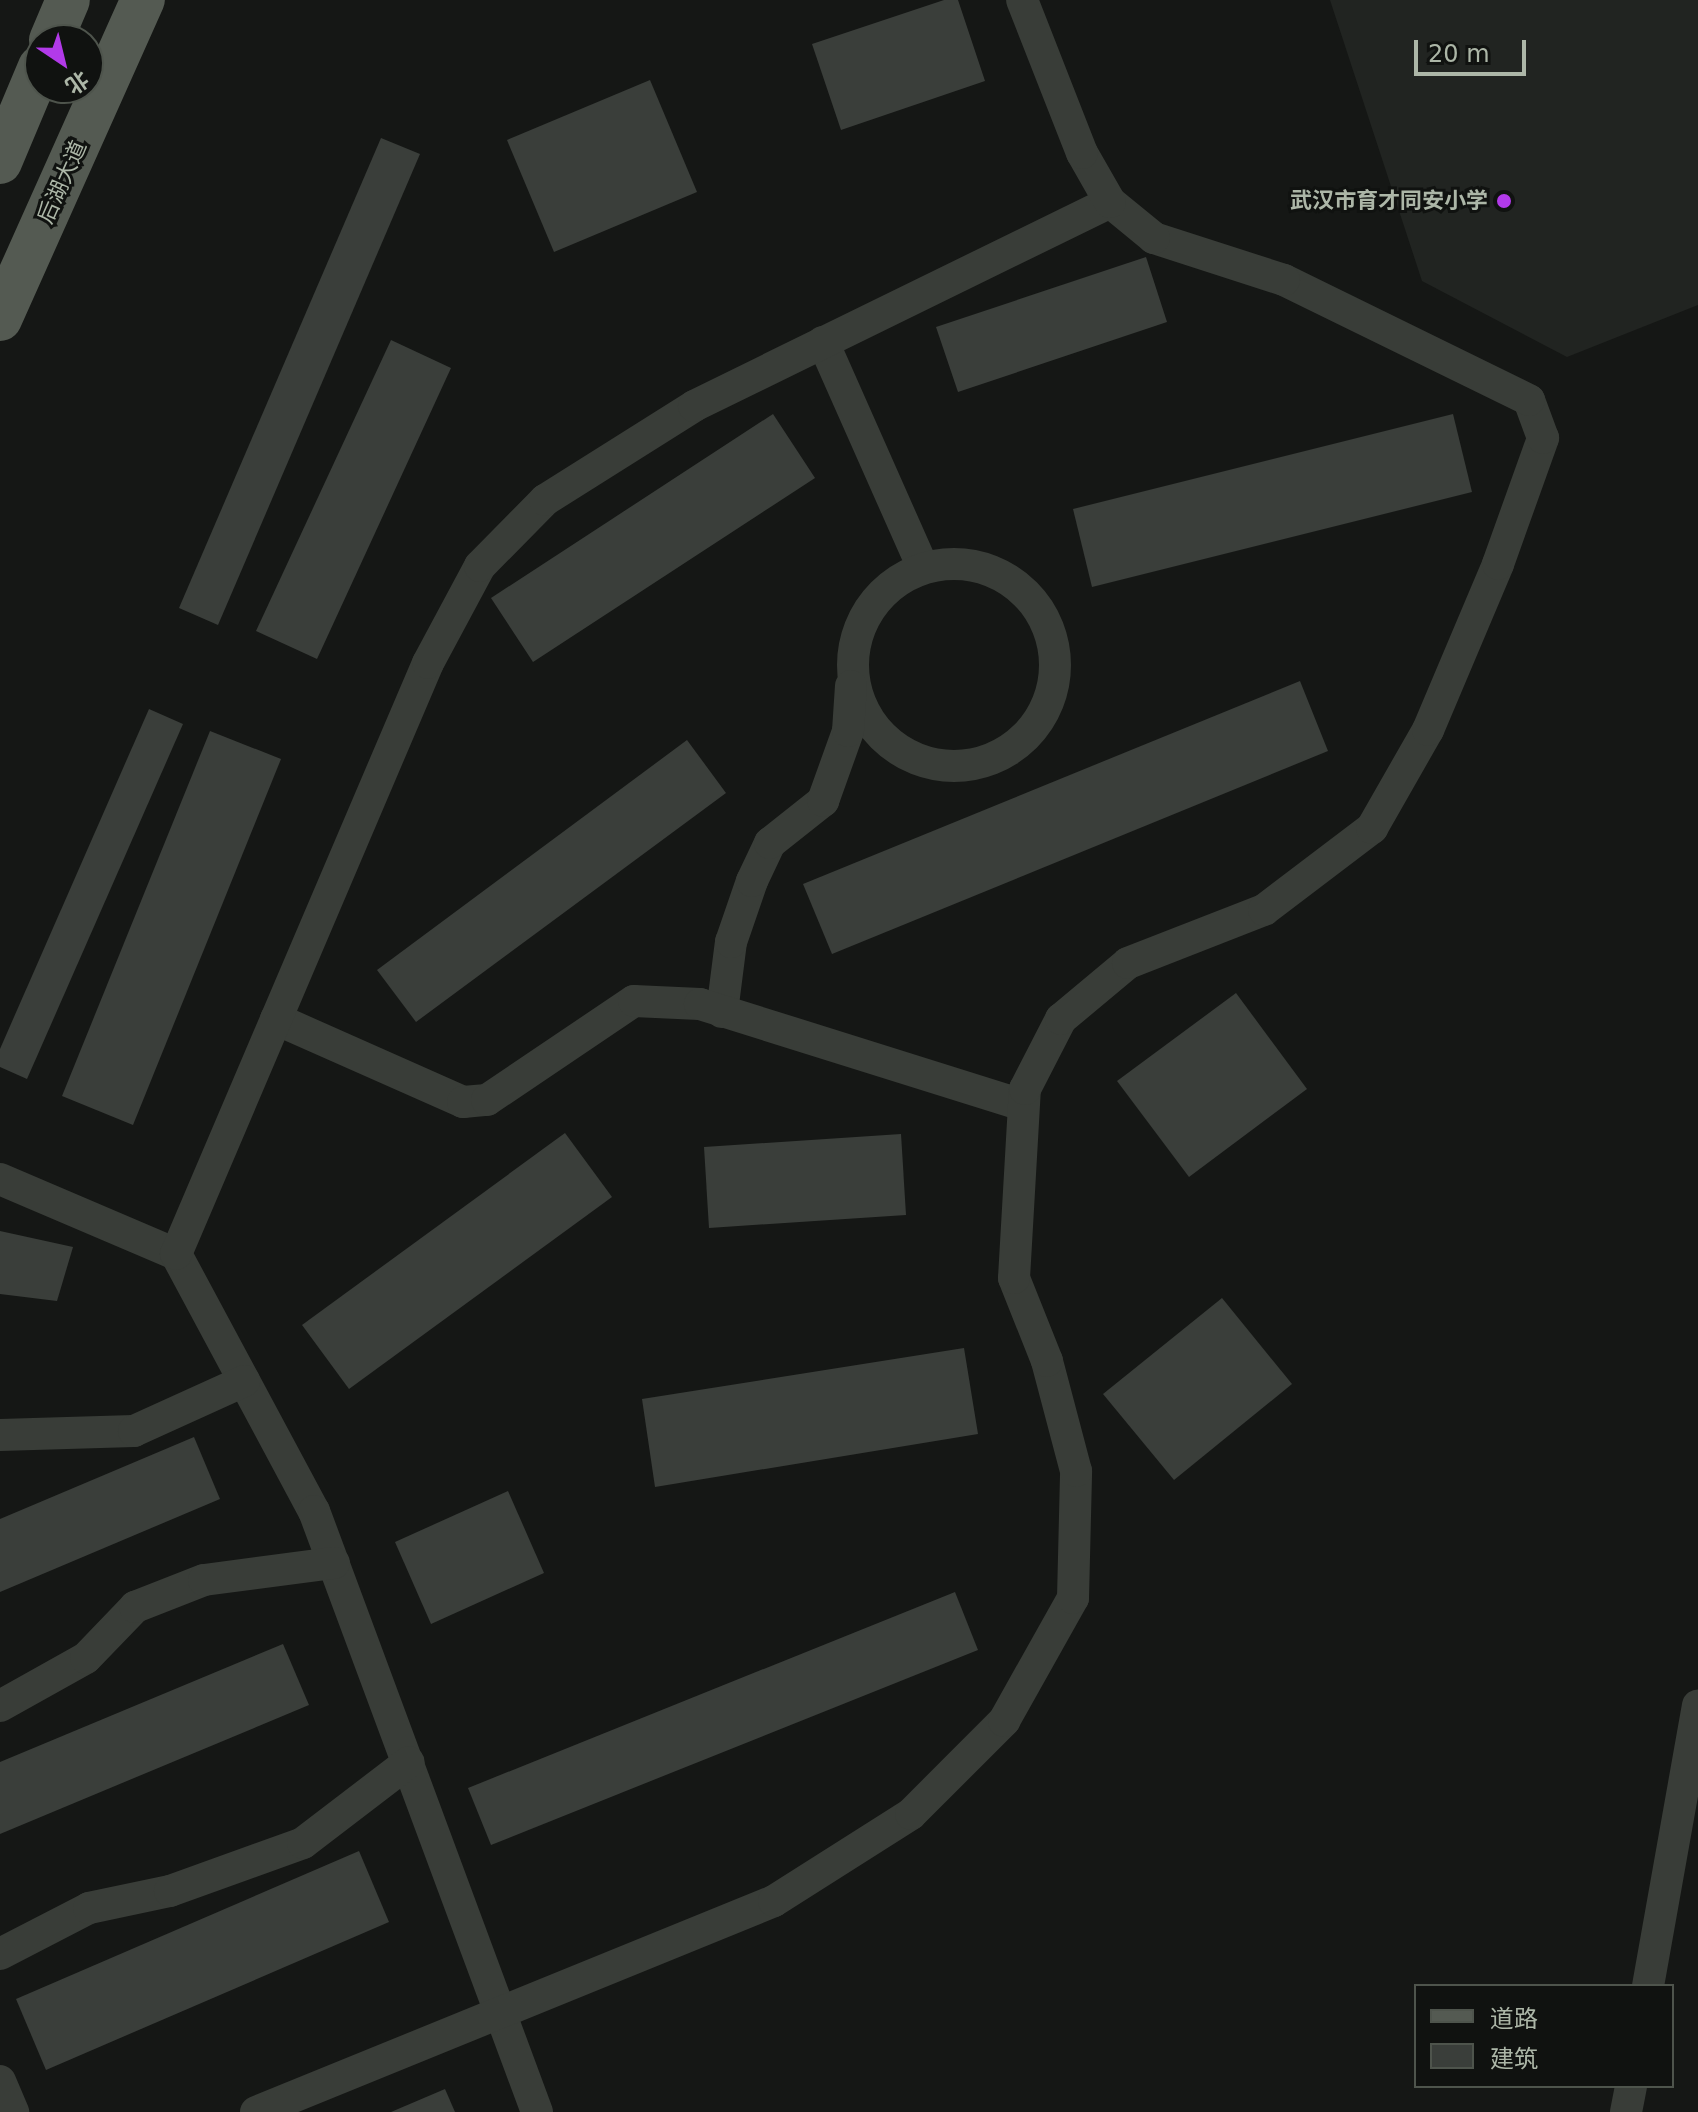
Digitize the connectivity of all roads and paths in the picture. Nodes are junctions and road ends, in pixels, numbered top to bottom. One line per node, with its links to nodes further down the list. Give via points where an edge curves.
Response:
1 (68, 0): 4 (main road)
2 (143, 0): 8 (main road, 后湖大道)
3 (1022, 0): 7 (street, via 1082,153)
4 (58, 24)
5 (24, 104): 6 (main road)
6 (0, 162)
7 (1110, 202): 9 (street); 14 (street, via 1154,238 1284,280 1529,400 1543,438 1428,730 1372,828 1264,910 1128,963 1061,1019)
8 (0, 319)
9 (823, 342): 10 (street); 13 (street, via 694,406 545,500 480,566 428,663)
10 (923, 568): 11 (street, via 870,607 855,637); 11 (street, via 989,569 1040,609 1056,674 1028,735 1000,756 934,765 875,731)
11 (852, 670): 12 (street, via 848,731 835,773 823,801 770,843 731,942)
12 (722, 1012): 13 (street, via 634,1001 487,1100 463,1102); 14 (street)
13 (276, 1019): 16 (street)
14 (1023, 1105): 25 (street, via 1014,1278 1047,1361 1076,1471 1073,1598 1004,1721 911,1814 774,1901)
15 (0, 1179): 16 (street)
16 (176, 1254): 17 (street)
17 (244, 1381): 18 (street, via 134,1431); 19 (street)
18 (0, 1435)
19 (334, 1563): 21 (street, via 204,1580 135,1607 86,1658); 22 (street)
20 (1698, 1705): 24 (street)
21 (0, 1706)
22 (409, 1762): 23 (street, via 303,1843 197,1883 89,1908); 25 (street)
23 (0, 1954)
24 (1648, 1984)
25 (501, 2012): 29 (street); 30 (street)
26 (0, 2081): 28 (street)
27 (1631, 2088): 31 (street)
28 (13, 2112)
29 (256, 2112)
30 (537, 2112)
31 (1626, 2112)

